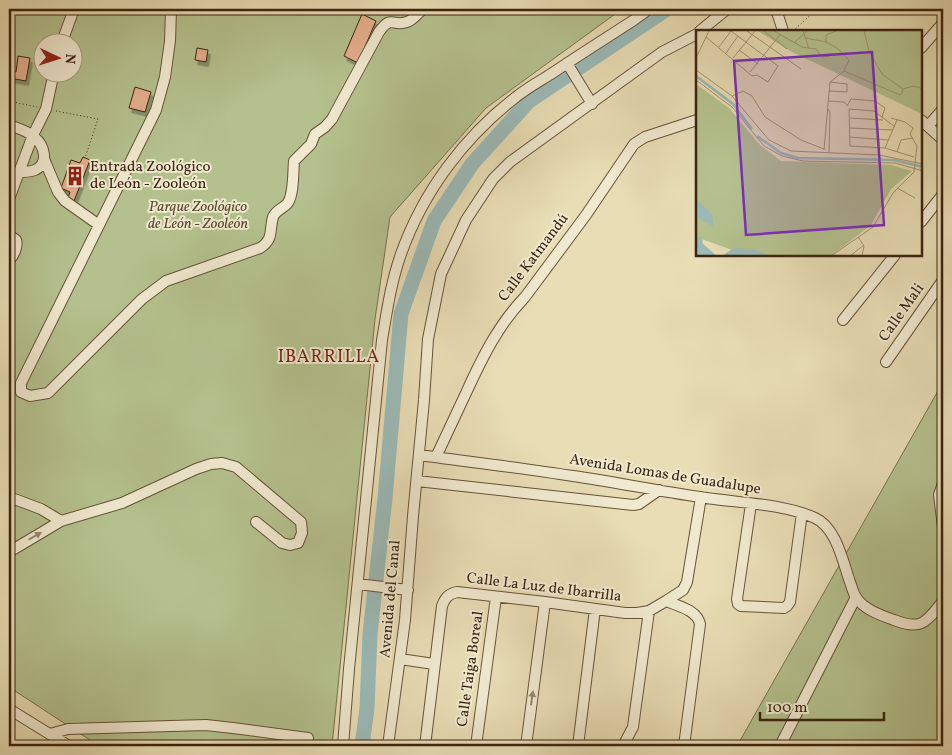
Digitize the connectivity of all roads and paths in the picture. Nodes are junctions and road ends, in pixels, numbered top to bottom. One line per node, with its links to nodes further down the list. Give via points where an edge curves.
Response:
1 (74, 9): 12 (street)
2 (171, 9): 32 (street, via 165,77 156,110)
3 (423, 9): 32 (street, via 410,21 385,23 332,119 315,134 311,144 294,161 291,196 274,216 266,244 166,281 142,299 48,393 30,396 21,392 21,383)
4 (649, 9): 15 (street)
5 (726, 9): 9 (street)
6 (776, 9): 10 (street)
7 (817, 9): 11 (path)
8 (943, 23): 14 (street)
9 (701, 30)
10 (783, 30)
11 (794, 30)
12 (66, 32)
13 (696, 35): 18 (street, Avenida del Canal, via 662,52)
14 (922, 47)
15 (569, 67): 18 (street); 52 (street, via 516,97 479,129 433,186 400,255 382,340)
16 (52, 82): 19 (street)
17 (9, 101): 19 (path)
18 (590, 101): 39 (street, Avenida del Canal, via 510,162 493,179 466,220 441,274 428,339)
19 (46, 109): 24 (street); 26 (path, via 98,119)
20 (943, 109): 22 (street)
21 (696, 120): 40 (street, Calle Katmandú, via 645,137 634,144 586,215 495,335)
22 (924, 123): 25 (street)
23 (9, 125): 24 (street)
24 (33, 135): 27 (street, via 41,143); 28 (street)
25 (943, 140)
26 (84, 158)
27 (44, 160): 28 (street, via 36,170); 32 (street, via 65,201)
28 (19, 172): 30 (street)
29 (943, 194): 31 (street)
30 (9, 199)
31 (922, 221)
32 (99, 225)
33 (9, 235): 35 (street, via 17,244)
34 (894, 256): 37 (street)
35 (9, 260)
36 (943, 280): 38 (street, Calle Mali)
37 (843, 320)
38 (886, 362)
39 (419, 454): 40 (street, Avenida Lomas de Guadalupe); 41 (street, Avenida del Canal)
40 (436, 457): 43 (street, Avenida Lomas de Guadalupe)
41 (417, 481): 43 (street, via 633,505); 53 (street, Avenida del Canal)
42 (943, 483): 50 (street, via 939,495)
43 (659, 490): 45 (street, Avenida Lomas de Guadalupe)
44 (9, 497): 48 (street, via 41,509)
45 (701, 497): 46 (street, Avenida Lomas de Guadalupe); 56 (street, via 687,582 683,590)
46 (751, 504): 47 (street, Avenida Lomas de Guadalupe); 47 (street, via 737,599 741,606 784,608 790,602)
47 (802, 512): 55 (street, Avenida Lomas de Guadalupe, via 828,528)
48 (61, 521): 49 (street, via 122,503 196,469 222,463 236,467 301,522 302,533 298,543 290,545 282,543); 51 (street, one-way to 48)
49 (256, 522)
50 (942, 527)
51 (9, 552)
52 (361, 584): 53 (street); 67 (street)
53 (408, 590): 61 (street, Avenida del Canal)
54 (496, 596): 57 (street, Calle La Luz de Ibarrilla); 62 (street, Calle La Luz de Ibarrilla, via 457,592 445,598); 70 (street, Calle Taiga Boreal)
55 (856, 597): 58 (street, via 867,609 916,626 928,620); 75 (street)
56 (666, 601): 60 (street); 74 (street, via 693,613 700,624)
57 (545, 602): 59 (street, Calle La Luz de Ibarrilla); 71 (street, one-way to 57)
58 (943, 602)
59 (595, 608): 60 (street, Calle La Luz de Ibarrilla, via 637,613); 72 (street)
60 (649, 611): 73 (street, via 633,727)
61 (400, 659): 62 (street); 68 (street, Avenida del Canal)
62 (434, 664): 69 (street, Calle La Luz de Ibarrilla)
63 (9, 709): 64 (street)
64 (50, 734): 65 (street, via 68,729 206,726); 66 (street)
65 (308, 738)
66 (69, 746)
67 (343, 746)
68 (388, 746)
69 (425, 746)
70 (476, 746)
71 (526, 746)
72 (578, 746)
73 (623, 746)
74 (684, 746)
75 (780, 746)

